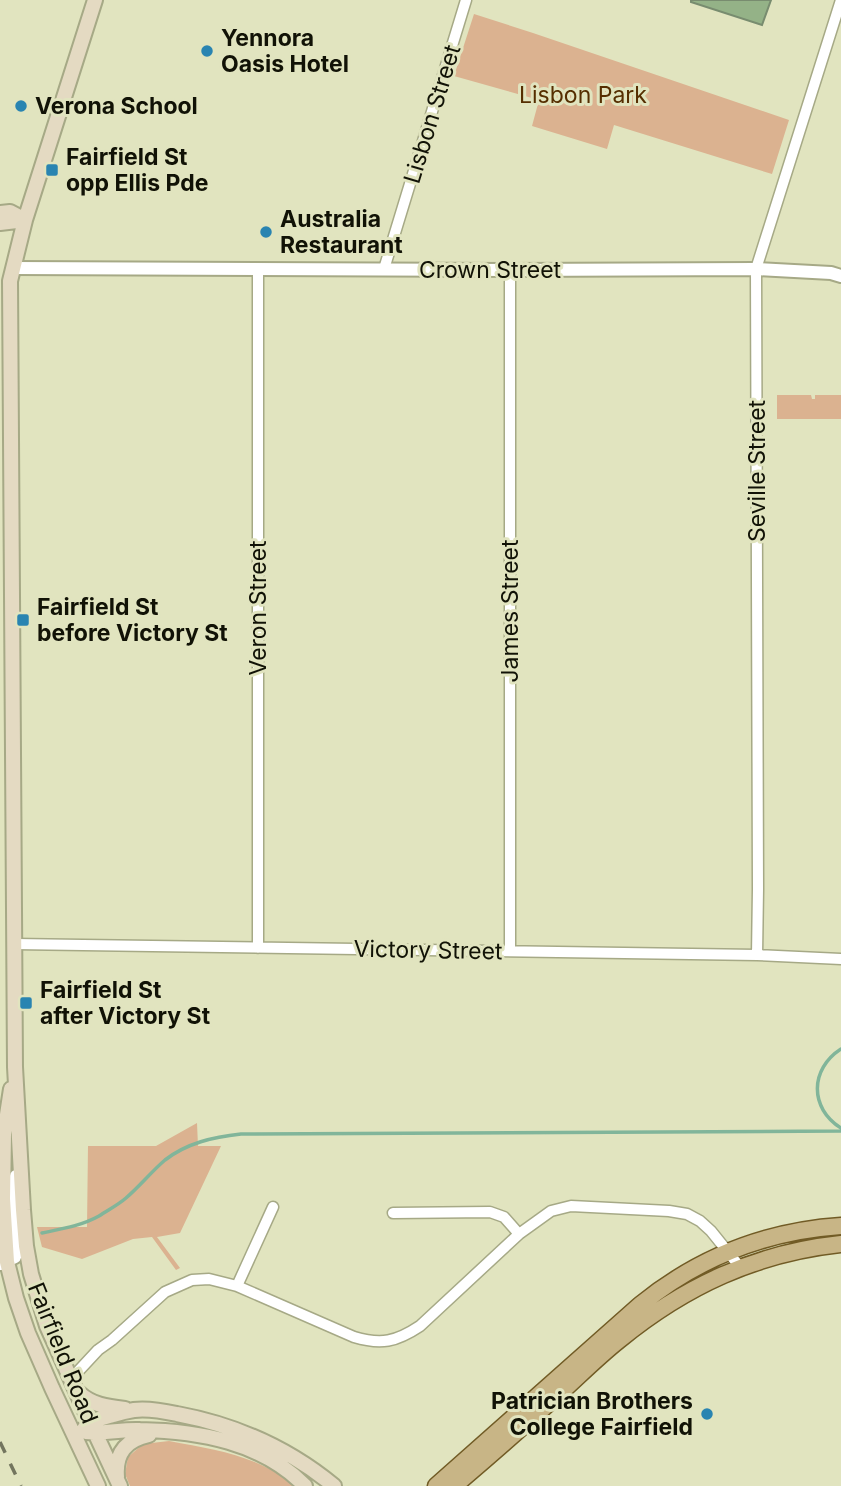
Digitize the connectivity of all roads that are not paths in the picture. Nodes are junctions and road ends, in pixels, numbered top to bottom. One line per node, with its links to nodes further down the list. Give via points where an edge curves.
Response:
1 (95, 0): 5 (main road)
2 (466, 0): 9 (street, Lisbon Street)
3 (841, 0): 10 (street, Seville Street)
4 (0, 213): 5 (main road, via 10,212)
5 (25, 220): 6 (main road); 7 (main road)
6 (0, 223)
7 (13, 268): 8 (street, Crown Street); 13 (main road)
8 (258, 269): 9 (street, Crown Street); 14 (street, Veron Street)
9 (384, 269): 11 (street, Crown Street)
10 (756, 269): 11 (street, Crown Street); 12 (street, Crown Street); 16 (street, Seville Street)
11 (510, 270): 15 (street, James Street)
12 (841, 276)
13 (14, 944): 14 (street, Victory Street); 18 (main road)
14 (258, 948): 15 (street, Victory Street)
15 (510, 951): 16 (street, Victory Street)
16 (757, 955): 17 (street, Victory Street)
17 (841, 959)
18 (15, 1067): 19 (main road, Fairfield Road); 20 (main road, Fairfield Road)
19 (19, 1128): 27 (street, via 18,1247 15,1257); 30 (main road, Fairfield Road, via 31,1274 47,1326)
20 (2, 1134): 27 (main road, Fairfield Road)
21 (272, 1207): 29 (street)
22 (393, 1213): 24 (street, via 490,1212 504,1217)
23 (841, 1226): 26 (main road, via 783,1233)
24 (519, 1234): 26 (street, via 551,1211 571,1206 668,1211 700,1221); 29 (street, via 419,1326 386,1342 354,1337)
25 (841, 1244): 28 (main road, via 811,1247)
26 (727, 1251): 28 (street); 40 (main road, via 655,1293)
27 (4, 1263): 32 (main road, Fairfield Road, via 28,1333)
28 (740, 1267): 41 (main road, via 687,1293 626,1334)
29 (237, 1286): 30 (street, via 192,1279 165,1292 98,1350)
30 (73, 1384): 31 (main road, via 93,1403); 33 (main road, Fairfield Road)
31 (134, 1410): 33 (main road); 39 (main road, via 187,1416 247,1434 281,1449)
32 (66, 1418): 33 (main road, via 78,1429); 35 (main road, Fairfield Road)
33 (89, 1429): 34 (main road); 35 (main road, via 80,1442); 36 (main road, Fairfield Road)
34 (175, 1432): 36 (main road, via 131,1441 121,1452); 38 (main road, via 251,1450 291,1472)
35 (81, 1450): 37 (main road, Fairfield Road)
36 (119, 1483)
37 (98, 1486)
38 (305, 1486)
39 (334, 1486)
40 (436, 1486)
41 (454, 1486)

